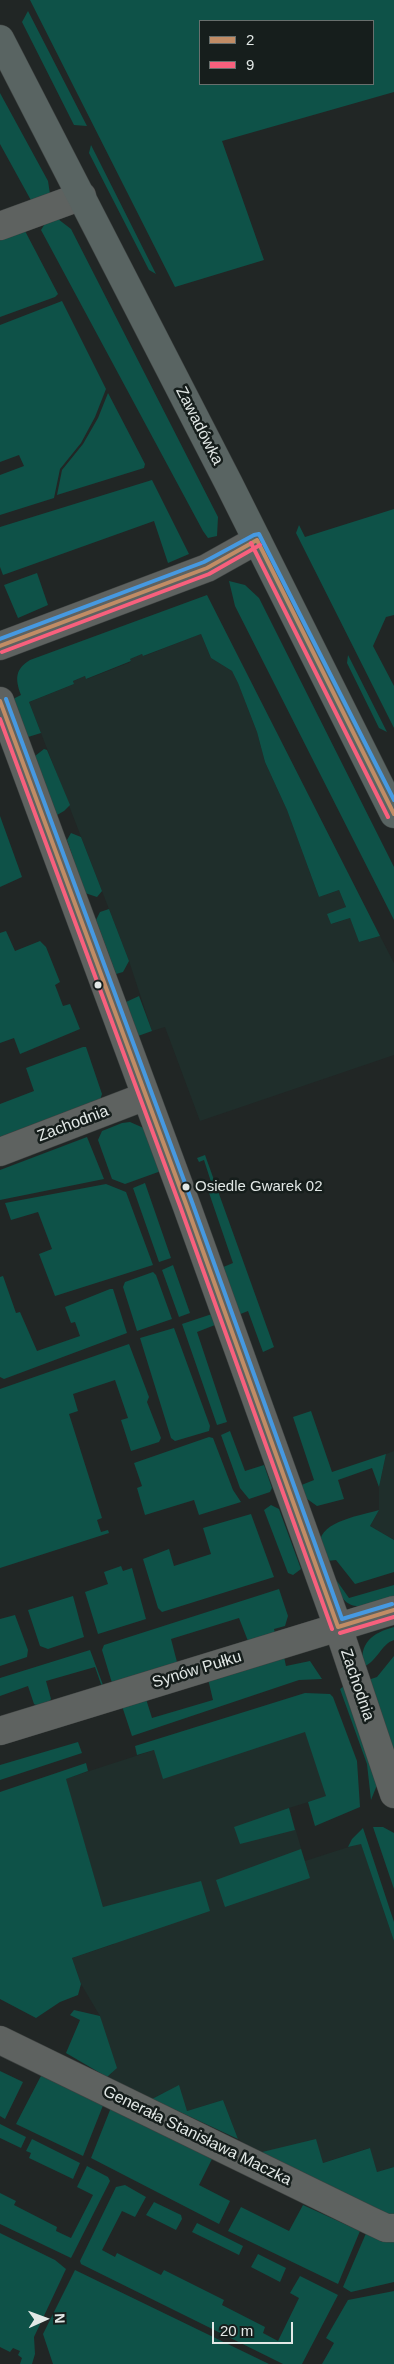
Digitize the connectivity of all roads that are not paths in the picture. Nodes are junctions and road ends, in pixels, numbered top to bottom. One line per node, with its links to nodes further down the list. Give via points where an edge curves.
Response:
1 (0, 39): 2 (main road, Zawadówka)
2 (82, 196): 3 (street); 4 (main road, Zawadówka)
3 (0, 226)
4 (257, 540): 5 (street, via 207,568); 7 (main road, Zawadówka)
5 (0, 646)
6 (0, 701): 8 (street, Zachodnia)
7 (394, 814)
8 (146, 1096): 9 (street, Zachodnia); 11 (street, Zachodnia)
9 (0, 1152)
10 (394, 1610): 11 (street, Synów Pułku)
11 (338, 1627): 12 (street, Synów Pułku); 13 (street, Zachodnia)
12 (0, 1731)
13 (394, 1794)
14 (0, 2040): 15 (street, Generała Stanisława Maczka, via 369,2220)
15 (394, 2228)

